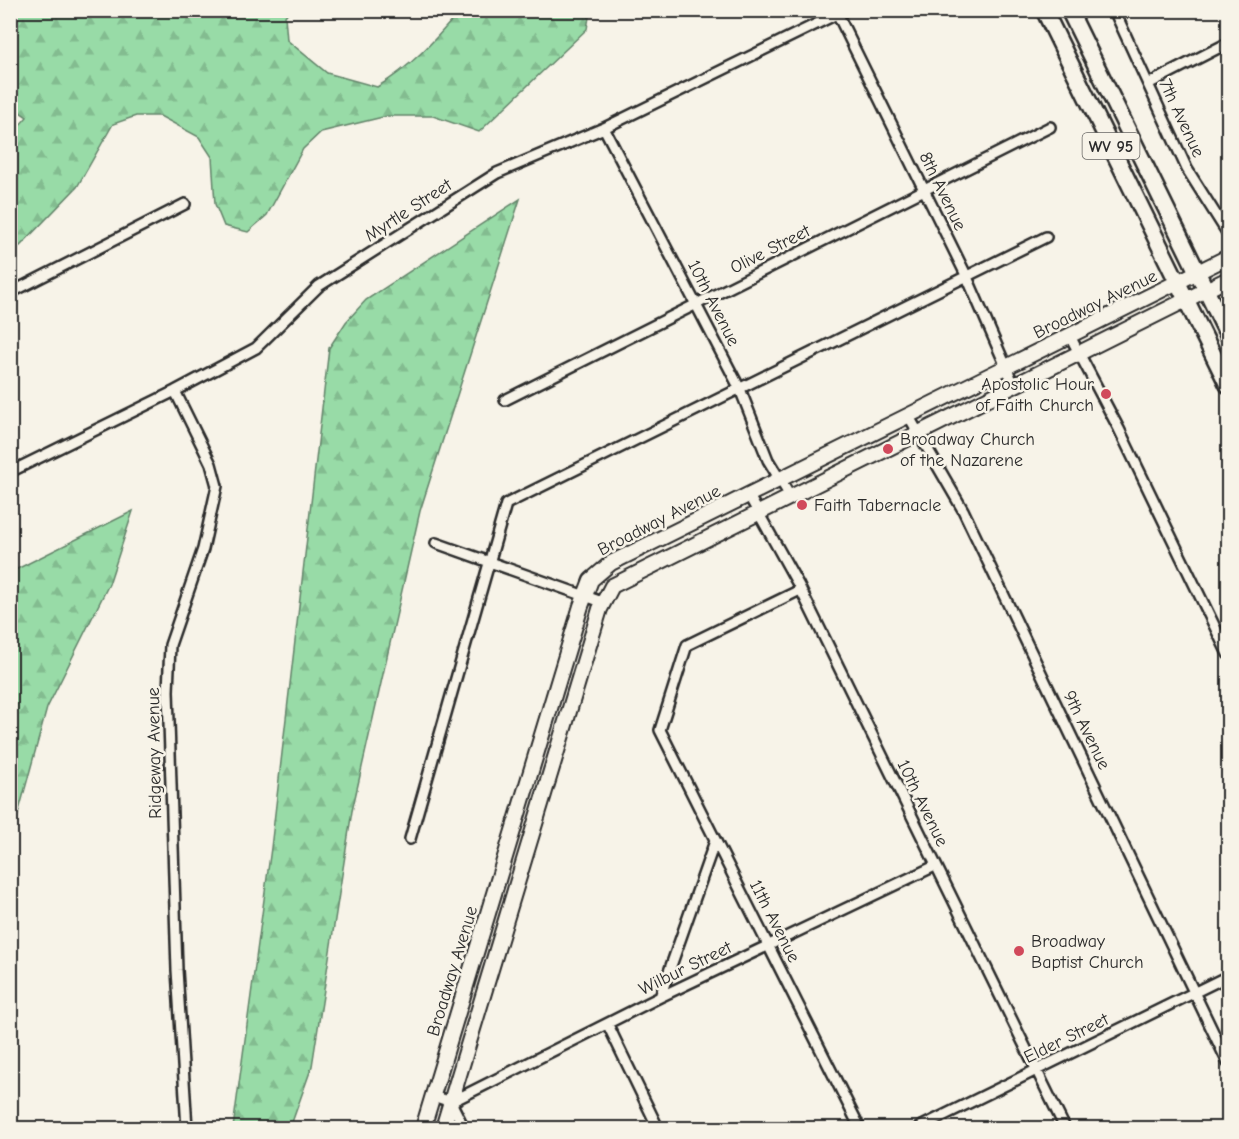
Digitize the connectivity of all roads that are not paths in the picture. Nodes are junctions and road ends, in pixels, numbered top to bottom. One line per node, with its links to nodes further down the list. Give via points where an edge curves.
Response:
1 (1044, 10): 17 (main road, WV 95)
2 (1069, 10): 14 (main road, WV 95)
3 (1114, 10): 6 (street, 7th Avenue)
4 (839, 12): 8 (street, Myrtle Street); 9 (street, 8th Avenue)
5 (1228, 43): 6 (street)
6 (1148, 84): 11 (street, 7th Avenue, via 1187,169)
7 (1050, 127): 9 (street, Olive Street)
8 (604, 128): 21 (street, 10th Avenue); 29 (street, Myrtle Street, via 497,173 320,286 256,348)
9 (924, 190): 15 (street, 8th Avenue); 21 (street, Olive Street)
10 (185, 204): 19 (street)
11 (1228, 234)
12 (1046, 237): 15 (street)
13 (1228, 257): 14 (main road, Broadway Avenue)
14 (1198, 273): 17 (main road, Broadway Avenue); 18 (main road, WV 95)
15 (966, 277): 25 (street, 8th Avenue); 28 (street)
16 (1228, 279): 18 (main road, Broadway Avenue)
17 (1178, 282): 20 (main road, WV 95); 23 (main road, Broadway Avenue)
18 (1206, 290): 20 (main road, Broadway Avenue); 22 (main road, WV 95)
19 (10, 293)
20 (1187, 300): 24 (main road, Broadway Avenue); 27 (main road, WV 95)
21 (696, 304): 28 (street, 10th Avenue); 30 (street, Olive Street)
22 (1228, 335)
23 (1070, 336): 24 (street); 25 (main road, Broadway Avenue)
24 (1079, 354): 26 (main road, Broadway Avenue); 43 (street)
25 (1005, 367): 26 (street, 8th Avenue); 31 (main road, Broadway Avenue)
26 (1014, 385): 32 (main road, Broadway Avenue)
27 (1228, 385)
28 (740, 389): 34 (street, 10th Avenue, via 768,460); 39 (street, via 506,504)
29 (176, 392): 33 (street, Myrtle Street); 56 (street, Ridgeway Avenue, via 211,464 217,486 203,549 170,645 177,970)
30 (505, 400)
31 (908, 415): 32 (street, 9th Avenue); 34 (main road, Broadway Avenue)
32 (918, 433): 36 (main road, Broadway Avenue); 49 (street, 9th Avenue, via 963,510)
33 (10, 472)
34 (780, 479): 35 (main road, Broadway Avenue); 36 (street, 10th Avenue)
35 (748, 494): 37 (street, 10th Avenue); 41 (main road, Broadway Avenue, via 611,563 596,574)
36 (790, 496): 37 (main road, Broadway Avenue)
37 (758, 512): 40 (street, 10th Avenue); 42 (main road, Broadway Avenue, via 628,576 612,586)
38 (436, 543): 39 (street)
39 (491, 561): 41 (street); 44 (street)
40 (800, 590): 45 (street, 11th Avenue, via 687,645 660,730); 46 (street, 10th Avenue)
41 (585, 593): 42 (street); 54 (main road, Broadway Avenue)
42 (602, 602): 55 (main road, Broadway Avenue)
43 (1228, 654)
44 (410, 839)
45 (715, 841): 47 (street, 11th Avenue); 50 (street)
46 (935, 866): 47 (street, Wilbur Street); 53 (street, 10th Avenue)
47 (769, 945): 50 (street, Wilbur Street); 61 (street, 11th Avenue)
48 (1228, 976): 49 (street, Elder Street)
49 (1195, 993): 52 (street, 9th Avenue); 53 (street, Elder Street)
50 (660, 997): 51 (street, Wilbur Street)
51 (608, 1025): 55 (street, Wilbur Street); 60 (street)
52 (1228, 1063)
53 (1037, 1071): 62 (street, Elder Street); 63 (street, 10th Avenue)
54 (433, 1096): 55 (street); 57 (main road, Broadway Avenue)
55 (451, 1102): 58 (main road, Broadway Avenue); 59 (street)
56 (187, 1128)
57 (423, 1128)
58 (443, 1128)
59 (464, 1128)
60 (658, 1128)
61 (860, 1128)
62 (918, 1128)
63 (1065, 1128)

